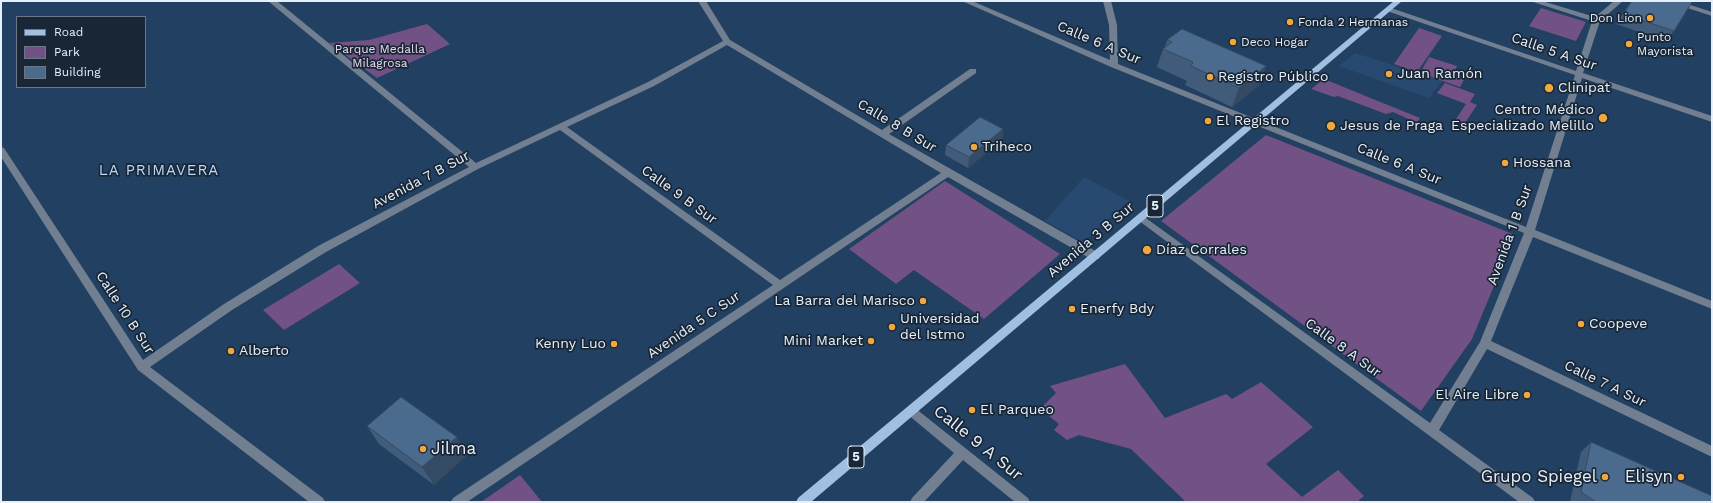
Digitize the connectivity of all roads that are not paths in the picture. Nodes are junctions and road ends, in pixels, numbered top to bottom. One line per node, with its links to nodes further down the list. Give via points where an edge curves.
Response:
1 (272, 1): 21 (street)
2 (702, 1): 12 (street, Calle 8 B Sur)
3 (966, 1): 13 (street, Calle 6 A Sur)
4 (1107, 1): 13 (street, via 1113,25)
5 (1398, 1): 9 (main road, Avenida 3 B Sur / 5)
6 (1534, 1): 11 (street)
7 (1619, 1): 11 (street)
8 (1670, 1): 10 (street)
9 (1388, 10): 15 (street, Calle 5 A Sur); 17 (main road, Avenida 3 B Sur / 5)
10 (1712, 14)
11 (1596, 20): 15 (street, Avenida 1 B Sur)
12 (727, 42): 18 (street, Avenida 7 B Sur, via 651,84); 19 (street, Calle 8 B Sur)
13 (1114, 65): 17 (street, Calle 6 A Sur)
14 (973, 71): 19 (street)
15 (1579, 75): 16 (street, Calle 5 A Sur); 24 (street, Avenida 1 B Sur)
16 (1712, 119)
17 (1256, 121): 23 (main road, Avenida 3 B Sur / 5); 24 (street, Calle 6 A Sur)
18 (561, 127): 21 (street, Avenida 7 B Sur); 26 (street, Calle 9 B Sur)
19 (883, 134): 22 (street, Calle 8 B Sur)
20 (1, 150): 29 (street, Calle 10 B Sur)
21 (475, 167): 29 (street, Avenida 7 B Sur, via 322,249 228,307)
22 (948, 173): 25 (street, Calle 8 B Sur); 26 (street, Avenida 5 C Sur)
23 (1140, 218): 25 (main road, Avenida 3 B Sur / 5); 31 (street, Calle 8 A Sur)
24 (1530, 232): 27 (street, Calle 6 A Sur); 28 (street, Avenida 1 B Sur)
25 (1095, 256): 30 (main road, Avenida 3 B Sur / 5)
26 (780, 285): 35 (street, Avenida 5 C Sur)
27 (1712, 305)
28 (1485, 343): 31 (street, Avenida 1 B Sur); 33 (street, Calle 7 A Sur)
29 (142, 367): 34 (street, Calle 10 B Sur)
30 (911, 411): 32 (street, Calle 9 A Sur); 36 (main road, Avenida 3 B Sur / 5)
31 (1432, 432): 39 (street, Calle 8 A Sur)
32 (962, 452): 37 (street); 38 (street, Calle 9 A Sur)
33 (1712, 452)
34 (319, 502)
35 (457, 502)
36 (802, 502)
37 (916, 502)
38 (1024, 502)
39 (1529, 502)

